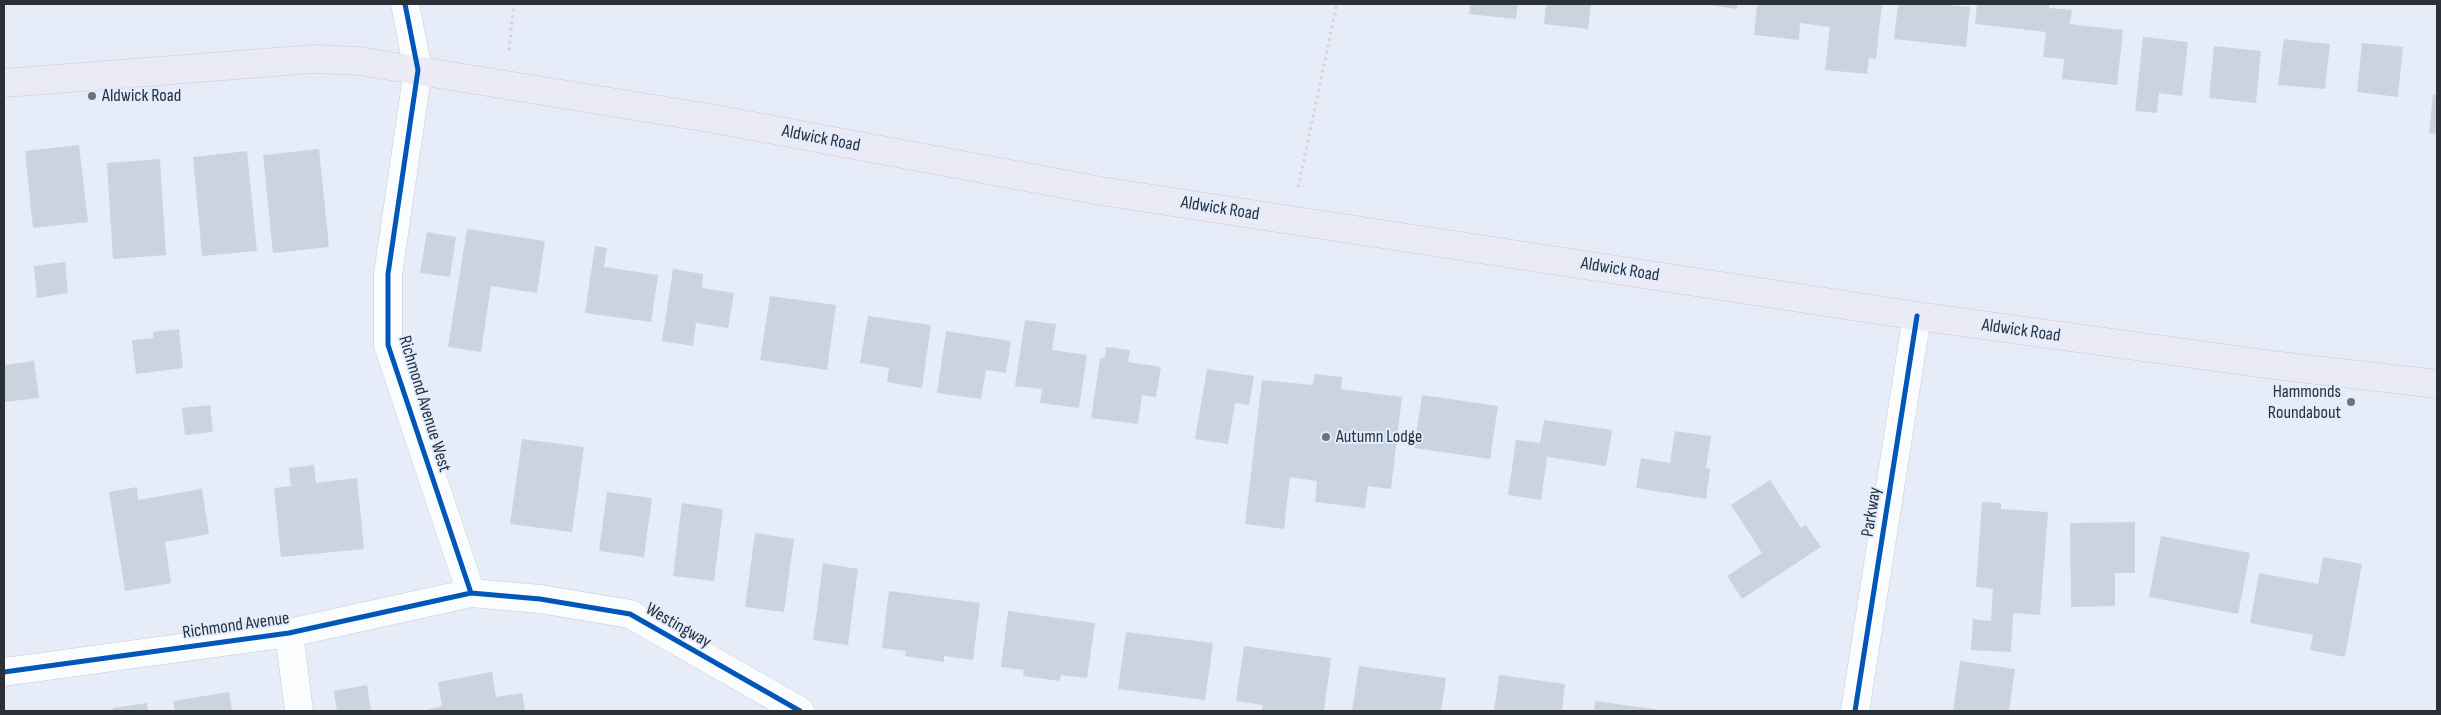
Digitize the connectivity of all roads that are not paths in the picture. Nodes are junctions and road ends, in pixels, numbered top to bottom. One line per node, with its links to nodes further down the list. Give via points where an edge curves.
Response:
1 (405, 4): 2 (street, Richmond Avenue West)
2 (418, 70): 3 (main road, Aldwick Road, via 314,59); 4 (main road, Aldwick Road, via 715,119 1101,191); 6 (street, Richmond Avenue West, via 388,274 388,345)
3 (4, 83)
4 (1917, 316): 5 (main road, Aldwick Road); 11 (street, Parkway)
5 (2437, 384)
6 (471, 593): 7 (street, Richmond Avenue); 10 (street, Westingway, via 540,599 630,614)
7 (289, 633): 8 (street, Richmond Avenue); 9 (street)
8 (4, 672)
9 (299, 711)
10 (800, 711)
11 (1855, 711)

